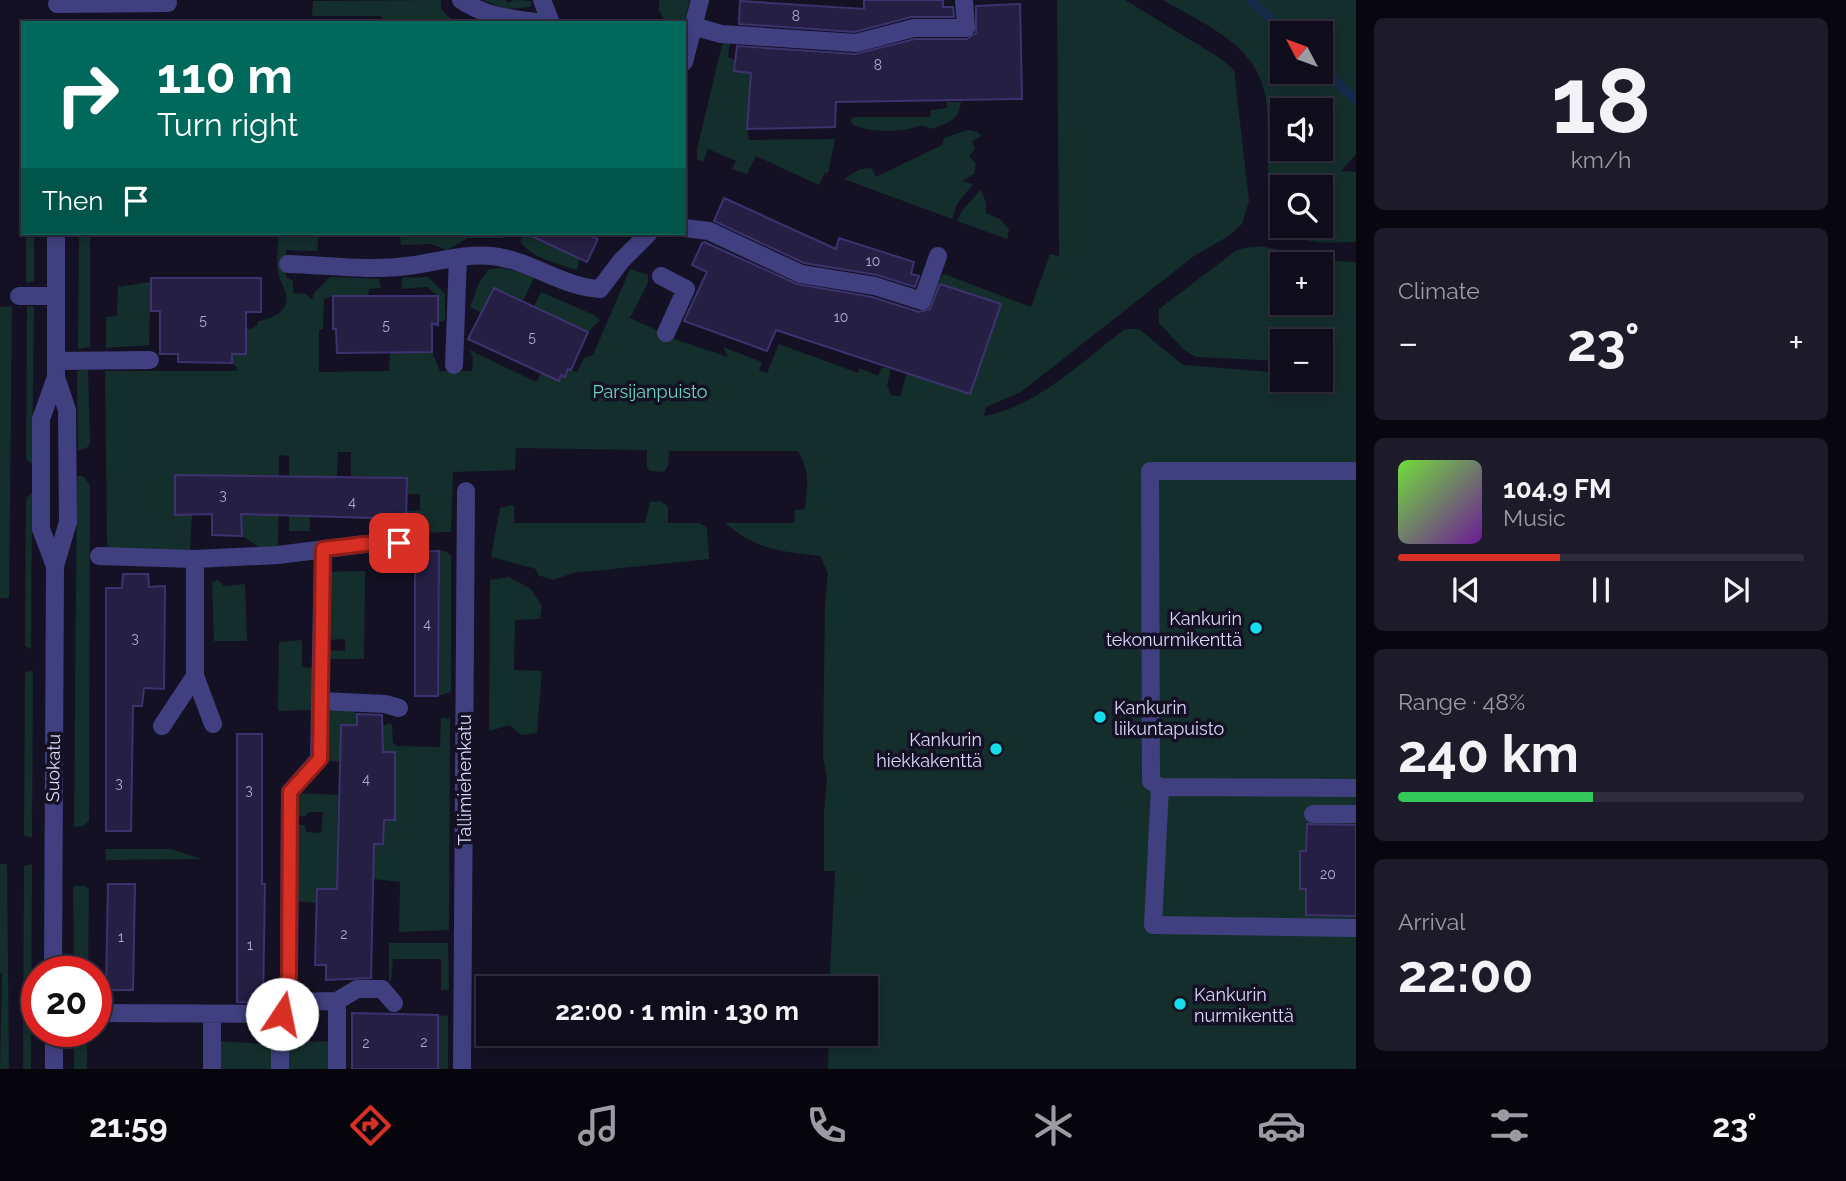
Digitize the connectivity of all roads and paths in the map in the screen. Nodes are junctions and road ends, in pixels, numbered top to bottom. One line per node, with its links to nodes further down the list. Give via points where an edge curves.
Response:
1 (461, 0): 7 (street, via 476,11)
2 (542, 0): 9 (street)
3 (700, 0): 10 (street)
4 (964, 0): 10 (street, via 966,28 914,28 856,43 721,34)
5 (57, 2): 6 (street); 8 (street)
6 (168, 3)
7 (506, 20)
8 (57, 21)
9 (550, 21)
10 (693, 26): 11 (street)
11 (686, 54)
12 (686, 229): 15 (street, via 709,231 801,274 875,286 922,301)
13 (57, 235): 20 (street, Suokatu)
14 (647, 235): 16 (street, via 600,289 580,288 542,270 493,256)
15 (938, 256)
16 (458, 258): 17 (street, via 405,266); 23 (street)
17 (288, 264)
18 (661, 276): 21 (street, via 686,289)
19 (19, 296): 20 (street)
20 (56, 296): 24 (street, Suokatu)
21 (666, 333)
22 (150, 360): 24 (street)
23 (454, 365)
24 (55, 369): 31 (street, Suokatu, via 67,410 68,522); 31 (street, Suokatu, via 40,419 41,529)
25 (1356, 471): 37 (street, via 1150,471 1151,781)
26 (466, 491): 53 (street, Tallimiehenkatu)
27 (399, 543): 28 (street)
28 (323, 549): 30 (street); 33 (street)
29 (99, 556): 30 (street)
30 (195, 559): 32 (street)
31 (55, 566): 42 (street, Suokatu)
32 (195, 676): 35 (street); 36 (street)
33 (320, 701): 34 (street); 45 (street, via 320,759 290,792 289,976)
34 (398, 708)
35 (213, 724)
36 (162, 726)
37 (1160, 787): 38 (street); 41 (street, via 1153,925)
38 (1356, 788)
39 (1313, 814): 40 (street)
40 (1356, 814)
41 (1356, 928)
42 (53, 956)
43 (337, 1001): 44 (street, via 357,989 382,989); 45 (street); 52 (street)
44 (394, 1003)
45 (283, 1008): 46 (street); 51 (street)
46 (222, 1011): 47 (street); 50 (street)
47 (112, 1013)
48 (54, 1047): 49 (street)
49 (54, 1069)
50 (212, 1069)
51 (280, 1069)
52 (337, 1069)
53 (462, 1069)

